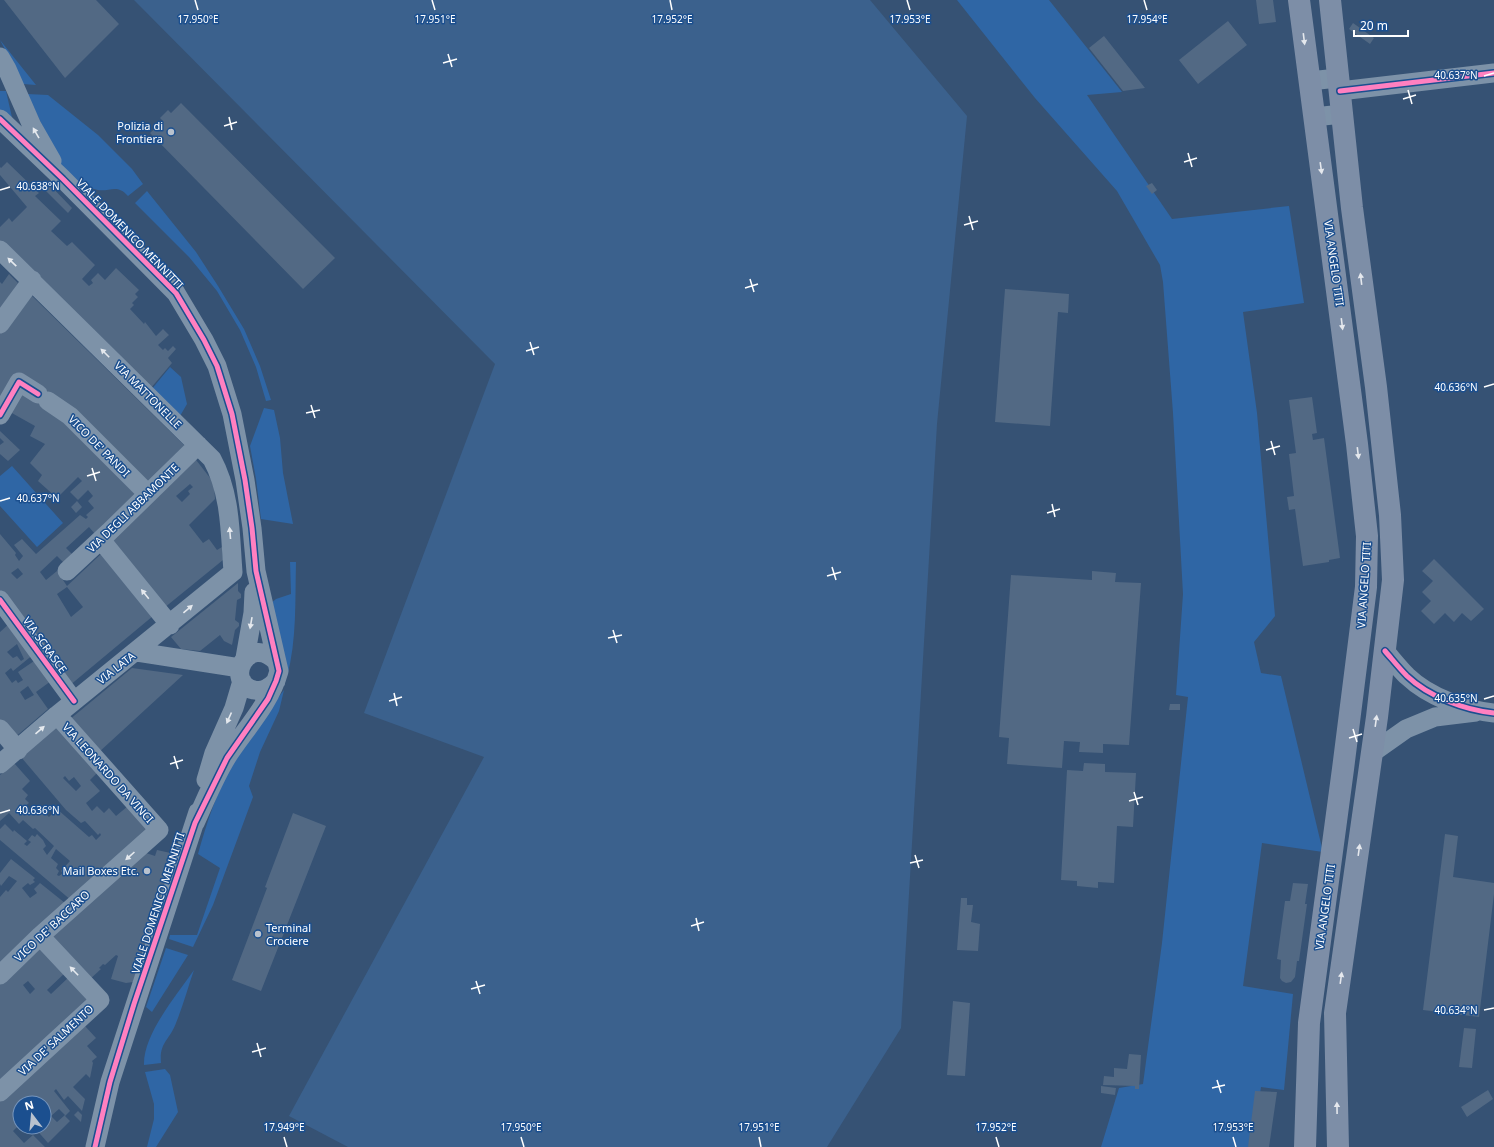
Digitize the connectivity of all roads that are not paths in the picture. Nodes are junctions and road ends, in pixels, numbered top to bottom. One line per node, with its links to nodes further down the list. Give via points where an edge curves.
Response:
1 (1299, 0): 5 (main road, VIA ANGELO TITI, one-way to 5)
2 (1330, 0): 6 (main road)
3 (0, 57): 10 (street, VIALE DOMENICO MENNITTI, one-way to 3, via 32,126 8,68)
4 (1494, 73): 6 (street)
5 (1309, 81): 6 (street); 8 (main road, VIA ANGELO TITI)
6 (1339, 84): 7 (main road)
7 (1342, 114): 8 (street); 24 (main road, one-way to 7, via 1393,580 1390,515)
8 (1314, 117): 42 (main road, VIA ANGELO TITI, one-way to 42, via 1368,536 1366,587 1309,1023)
9 (0, 120): 10 (street, VIALE DOMENICO MENNITTI)
10 (63, 179): 19 (street, VIALE DOMENICO MENNITTI, via 176,293 217,366 232,414 245,480)
11 (0, 250): 12 (street, VIA MATTONELLE, one-way to 11)
12 (32, 280): 13 (street); 15 (street, VIA MATTONELLE, one-way to 12)
13 (0, 324)
14 (0, 415): 16 (street, VICO DE' PANDI, via 19,382 70,416)
15 (198, 444): 16 (street, VIA DEGLI ABBAMONTE); 20 (street, VIA MATTONELLE, one-way to 15, via 226,495 212,459)
16 (147, 493): 17 (street, VIA DEGLI ABBAMONTE)
17 (101, 540): 18 (street, VIA DEGLI ABBAMONTE); 23 (street, one-way to 17)
18 (67, 571)
19 (256, 571): 26 (street, VIALE DOMENICO MENNITTI); 27 (street, VIALE DOMENICO MENNITTI, one-way to 27, via 253,613)
20 (234, 572): 23 (street, VIA LATA, one-way to 20)
21 (0, 600): 22 (street, VIA SCRASCE)
22 (6, 622): 29 (street, VIA SCRASCE)
23 (170, 624): 25 (street, VIA LATA)
24 (1385, 651): 30 (street, via 1408,677 1434,696); 34 (main road, one-way to 24)
25 (136, 652): 27 (street); 29 (street, VIA LATA)
26 (276, 661): 27 (street, via 262,652 253,653); 28 (street, via 279,671)
27 (243, 669): 28 (street, via 250,688 259,691 269,688); 36 (street, VIALE DOMENICO MENNITTI, one-way to 36, via 234,708 214,753)
28 (276, 681): 36 (street, VIALE DOMENICO MENNITTI, via 268,699 227,758)
29 (74, 702): 31 (street, VIA LATA)
30 (1486, 712): 34 (street, via 1435,717 1406,729)
31 (57, 715): 33 (street, VIA LATA, one-way to 31); 37 (street, VIA LEONARDO DA VINCI)
32 (0, 729): 33 (street)
33 (18, 750): 35 (street, VIA LATA)
34 (1372, 753): 43 (main road, one-way to 34, via 1335,1013)
35 (0, 764)
36 (195, 823): 41 (street, VIALE DOMENICO MENNITTI, via 110,1082)
37 (159, 830): 38 (street, VICO DE' BACCARO, one-way to 38)
38 (40, 936): 39 (street, VICO DE' BACCARO); 40 (street, VIA DE' SALMENTO, one-way to 38, via 100,1000)
39 (0, 975)
40 (0, 1092)
41 (95, 1147)
42 (1305, 1147)
43 (1338, 1147)

